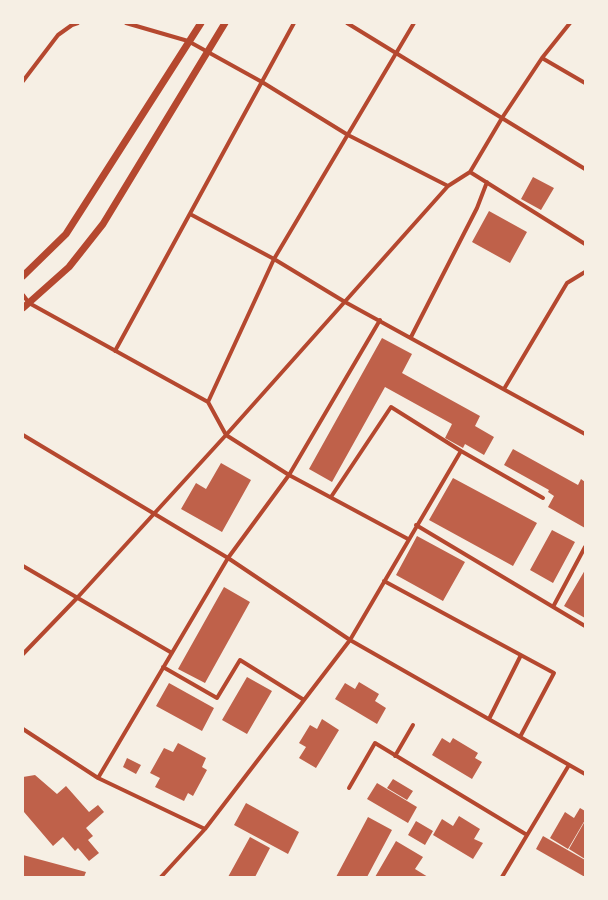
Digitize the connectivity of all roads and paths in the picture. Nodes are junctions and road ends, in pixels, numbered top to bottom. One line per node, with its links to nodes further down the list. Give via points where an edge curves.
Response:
1 (78, 23): 13 (street, via 58,35)
2 (126, 23): 9 (street)
3 (201, 23): 9 (street)
4 (225, 23): 10 (street)
5 (294, 23): 14 (street)
6 (347, 23): 11 (street)
7 (414, 23): 11 (street)
8 (570, 23): 12 (street)
9 (188, 41): 10 (street); 26 (street, via 66,234)
10 (208, 52): 14 (street); 29 (street, via 103,224 69,267)
11 (396, 52): 16 (street); 17 (street)
12 (542, 58): 15 (street); 16 (street)
13 (23, 81)
14 (262, 82): 17 (street); 22 (street)
15 (585, 83)
16 (502, 118): 18 (street); 19 (street)
17 (348, 135): 21 (street); 24 (street)
18 (585, 169)
19 (470, 172): 20 (street); 21 (street)
20 (487, 182): 23 (street); 31 (street, via 477,208)
21 (448, 186): 28 (street)
22 (190, 214): 24 (street); 32 (street)
23 (585, 244)
24 (274, 259): 28 (street); 34 (street)
25 (585, 272): 33 (street, via 567,283)
26 (23, 276)
27 (23, 296): 29 (street)
28 (345, 302): 30 (street); 36 (street)
29 (26, 305): 32 (street)
30 (380, 320): 31 (street); 39 (street)
31 (411, 337): 33 (street)
32 (115, 351): 34 (street)
33 (504, 389): 35 (street)
34 (208, 402): 36 (street)
35 (585, 434)
36 (226, 435): 39 (street); 42 (street)
37 (23, 436): 42 (street)
38 (461, 451): 40 (street, via 391,407); 41 (street); 43 (street)
39 (289, 475): 40 (street); 46 (street)
40 (331, 497): 44 (street)
41 (543, 498)
42 (155, 513): 46 (street); 49 (street)
43 (416, 525): 44 (street); 50 (street)
44 (408, 539): 48 (street)
45 (585, 547): 50 (street)
46 (228, 558): 52 (street); 53 (street)
47 (23, 566): 49 (street)
48 (384, 581): 52 (street); 55 (street)
49 (77, 598): 53 (street); 54 (street)
50 (553, 607): 51 (street)
51 (585, 626)
52 (350, 640): 57 (street); 58 (street)
53 (172, 653): 56 (street)
54 (23, 654)
55 (521, 655): 58 (street); 61 (street, via 554,673)
56 (164, 667): 57 (street, via 217,698 240,660); 65 (street)
57 (304, 700): 67 (street)
58 (489, 719): 61 (street)
59 (413, 725): 62 (street)
60 (23, 729): 65 (street)
61 (520, 737): 63 (street)
62 (395, 756): 66 (street, via 375,743); 68 (street)
63 (569, 765): 64 (street); 68 (street)
64 (585, 774)
65 (98, 778): 67 (street)
66 (349, 788)
67 (205, 829): 69 (street)
68 (527, 835): 70 (street)
69 (161, 877)
70 (502, 877)

